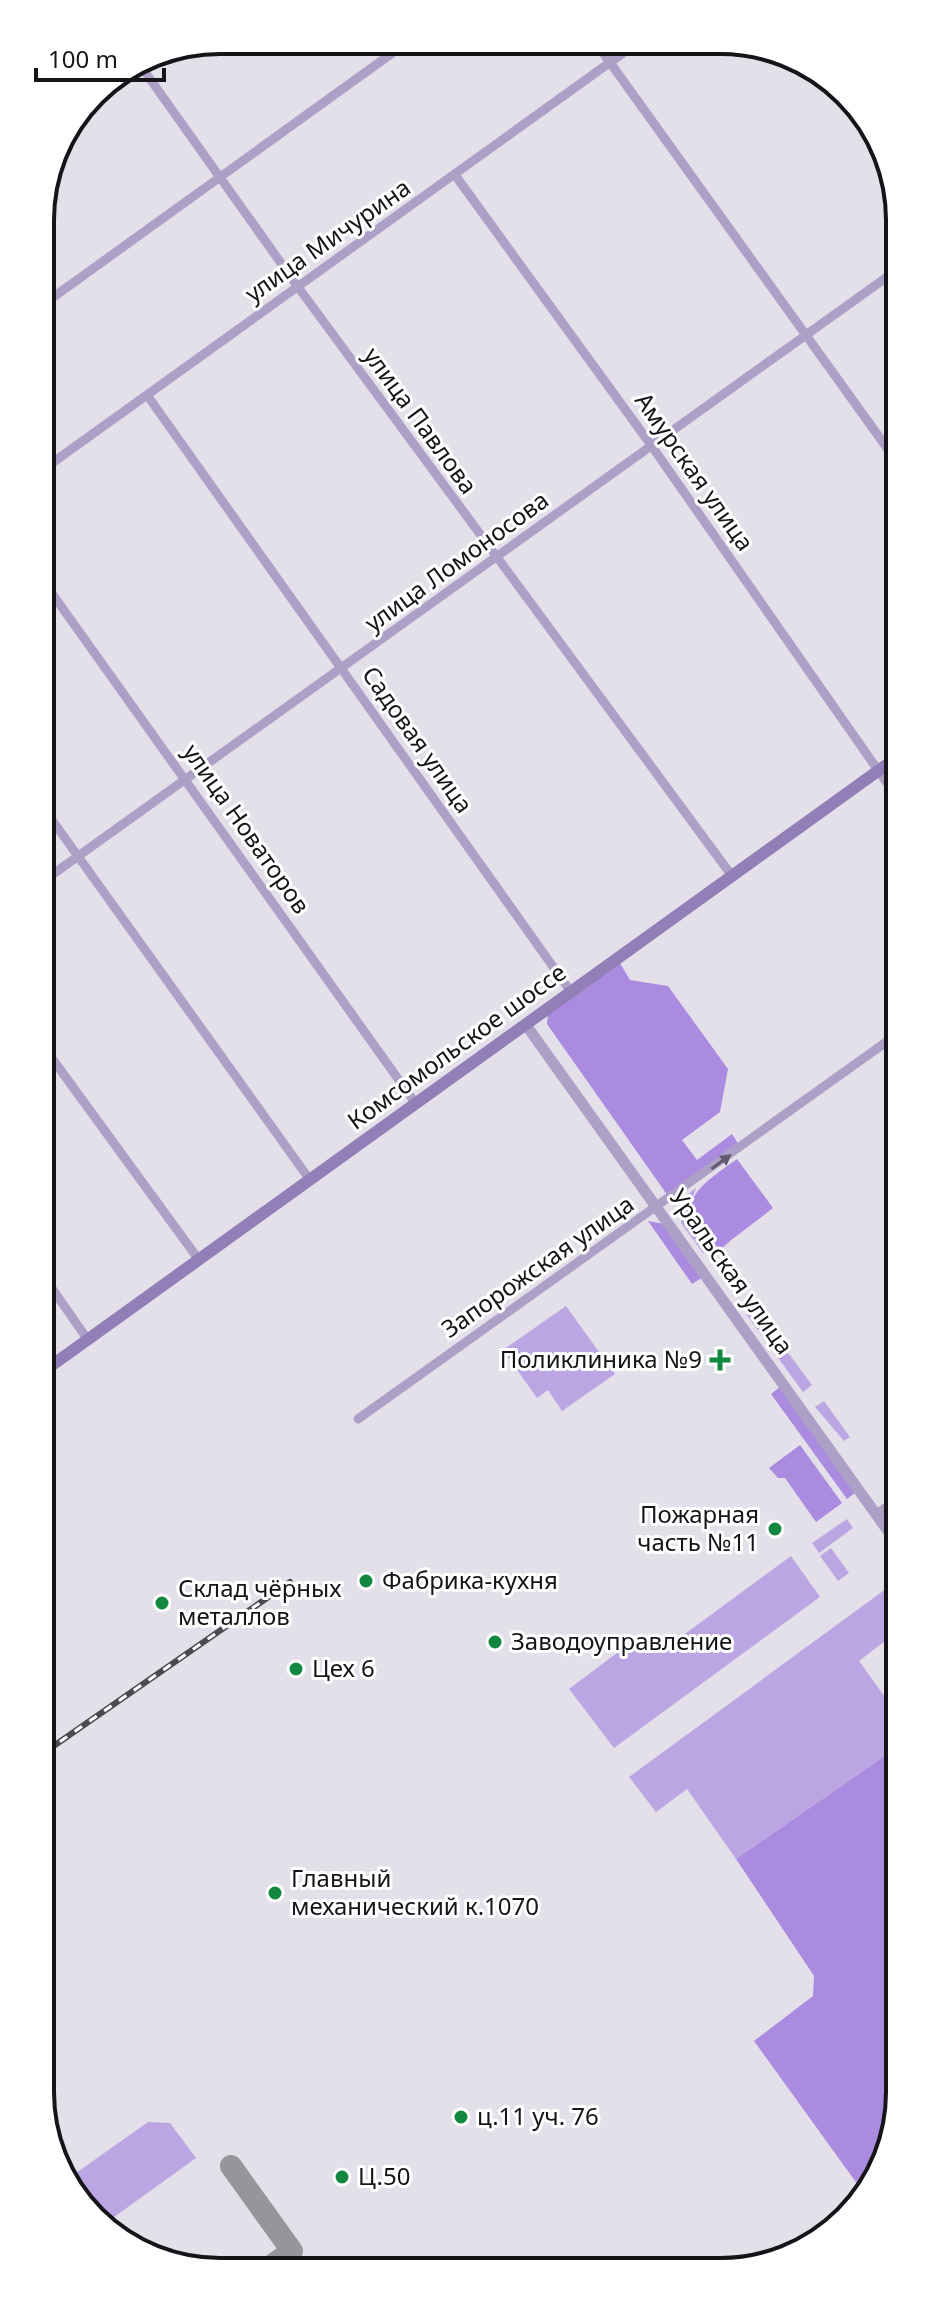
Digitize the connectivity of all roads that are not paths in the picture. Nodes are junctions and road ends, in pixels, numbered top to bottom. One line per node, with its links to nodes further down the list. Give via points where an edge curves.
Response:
1 (391, 54): 7 (street)
2 (605, 54): 4 (street)
3 (621, 54): 4 (street, улица Мичурина)
4 (611, 61): 6 (street, улица Мичурина); 11 (street)
5 (145, 73): 7 (street, улица Павлова)
6 (455, 175): 9 (street, улица Мичурина); 13 (street, Амурская улица)
7 (220, 176): 9 (street, улица Павлова); 10 (street)
8 (886, 278): 11 (street, улица Ломоносова)
9 (298, 287): 12 (street, улица Мичурина); 16 (street, улица Павлова)
10 (54, 297)
11 (805, 335): 13 (street, улица Ломоносова); 14 (street)
12 (147, 395): 15 (street, улица Мичурина); 18 (street, Садовая улица)
13 (651, 445): 16 (street, улица Ломоносова); 20 (street, Амурская улица)
14 (886, 447)
15 (54, 462)
16 (496, 558): 18 (street, улица Ломоносова); 26 (street, улица Павлова)
17 (54, 596): 21 (street, улица Новаторов)
18 (343, 670): 21 (street, улица Ломоносова); 27 (street, Садовая улица)
19 (886, 765): 20 (main road, Комсомольское шоссе)
20 (878, 770): 22 (street, Амурская улица); 26 (main road, Комсомольское шоссе)
21 (188, 781): 24 (street, улица Ломоносова); 31 (street, улица Новаторов)
22 (886, 782)
23 (54, 822): 24 (street)
24 (80, 856): 25 (street, улица Ломоносова); 32 (street)
25 (54, 874)
26 (732, 876): 27 (main road, Комсомольское шоссе)
27 (571, 992): 28 (main road, Комсомольское шоссе)
28 (526, 1025): 31 (main road, Комсомольское шоссе); 33 (street, Уральская улица)
29 (886, 1042): 33 (street, Запорожская улица, one-way to 29)
30 (54, 1061): 34 (street)
31 (416, 1104): 32 (main road, Комсомольское шоссе)
32 (310, 1180): 34 (main road, Комсомольское шоссе)
33 (658, 1207): 38 (street, Запорожская улица); 40 (street, Уральская улица)
34 (199, 1260): 36 (main road, Комсомольское шоссе)
35 (54, 1291): 36 (street)
36 (88, 1340): 37 (main road, Комсомольское шоссе)
37 (54, 1364)
38 (358, 1419)
39 (886, 1509): 40 (street)
40 (877, 1515): 41 (street, Уральская улица)
41 (886, 1528)

